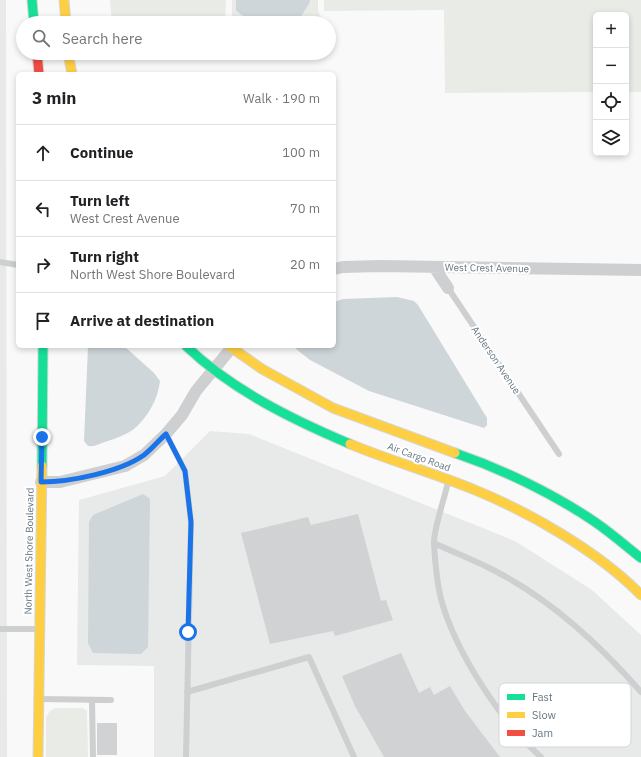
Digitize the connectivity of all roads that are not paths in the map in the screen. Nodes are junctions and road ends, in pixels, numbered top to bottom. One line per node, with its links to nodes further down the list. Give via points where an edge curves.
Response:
1 (32, 0): 3 (street)
2 (64, 0): 4 (street)
3 (33, 16)
4 (65, 16)
5 (38, 60): 7 (street)
6 (69, 60): 8 (street)
7 (39, 72)
8 (72, 72)
9 (0, 262): 10 (lane)
10 (16, 265)
11 (434, 267): 12 (street, West Crest Avenue); 13 (street, West Crest Avenue); 14 (street, Anderson Avenue)
12 (336, 269)
13 (641, 270)
14 (448, 288): 21 (lane, Anderson Avenue)
15 (43, 348): 23 (street, North West Shore Boulevard)
16 (188, 348): 19 (street, Air Cargo Road)
17 (230, 348): 19 (street)
18 (232, 348): 25 (street, Air Cargo Road, via 262,369 333,408 489,465 525,482 595,522)
19 (213, 370): 20 (street); 22 (street, Air Cargo Road, via 278,412 304,425)
20 (166, 434): 23 (street, via 144,455 125,466 60,482); 29 (lane, via 185,471 191,522)
21 (559, 454)
22 (449, 480): 24 (lane); 26 (street, Air Cargo Road, via 516,509 554,530 600,561)
23 (41, 482): 27 (street, North West Shore Boulevard)
24 (434, 543): 30 (lane, via 498,572 538,597 567,618 619,666); 34 (lane, via 442,599 455,634 475,674)
25 (641, 558)
26 (641, 594)
27 (40, 628): 28 (lane); 31 (street, North West Shore Boulevard)
28 (0, 629)
29 (187, 692): 38 (lane); 39 (lane, via 309,657)
30 (641, 692)
31 (39, 699): 32 (lane); 36 (street, North West Shore Boulevard)
32 (92, 700): 33 (lane); 37 (lane)
33 (111, 700)
34 (499, 710)
35 (532, 747): 40 (lane)
36 (38, 757)
37 (93, 757)
38 (186, 757)
39 (354, 757)
40 (541, 757)

